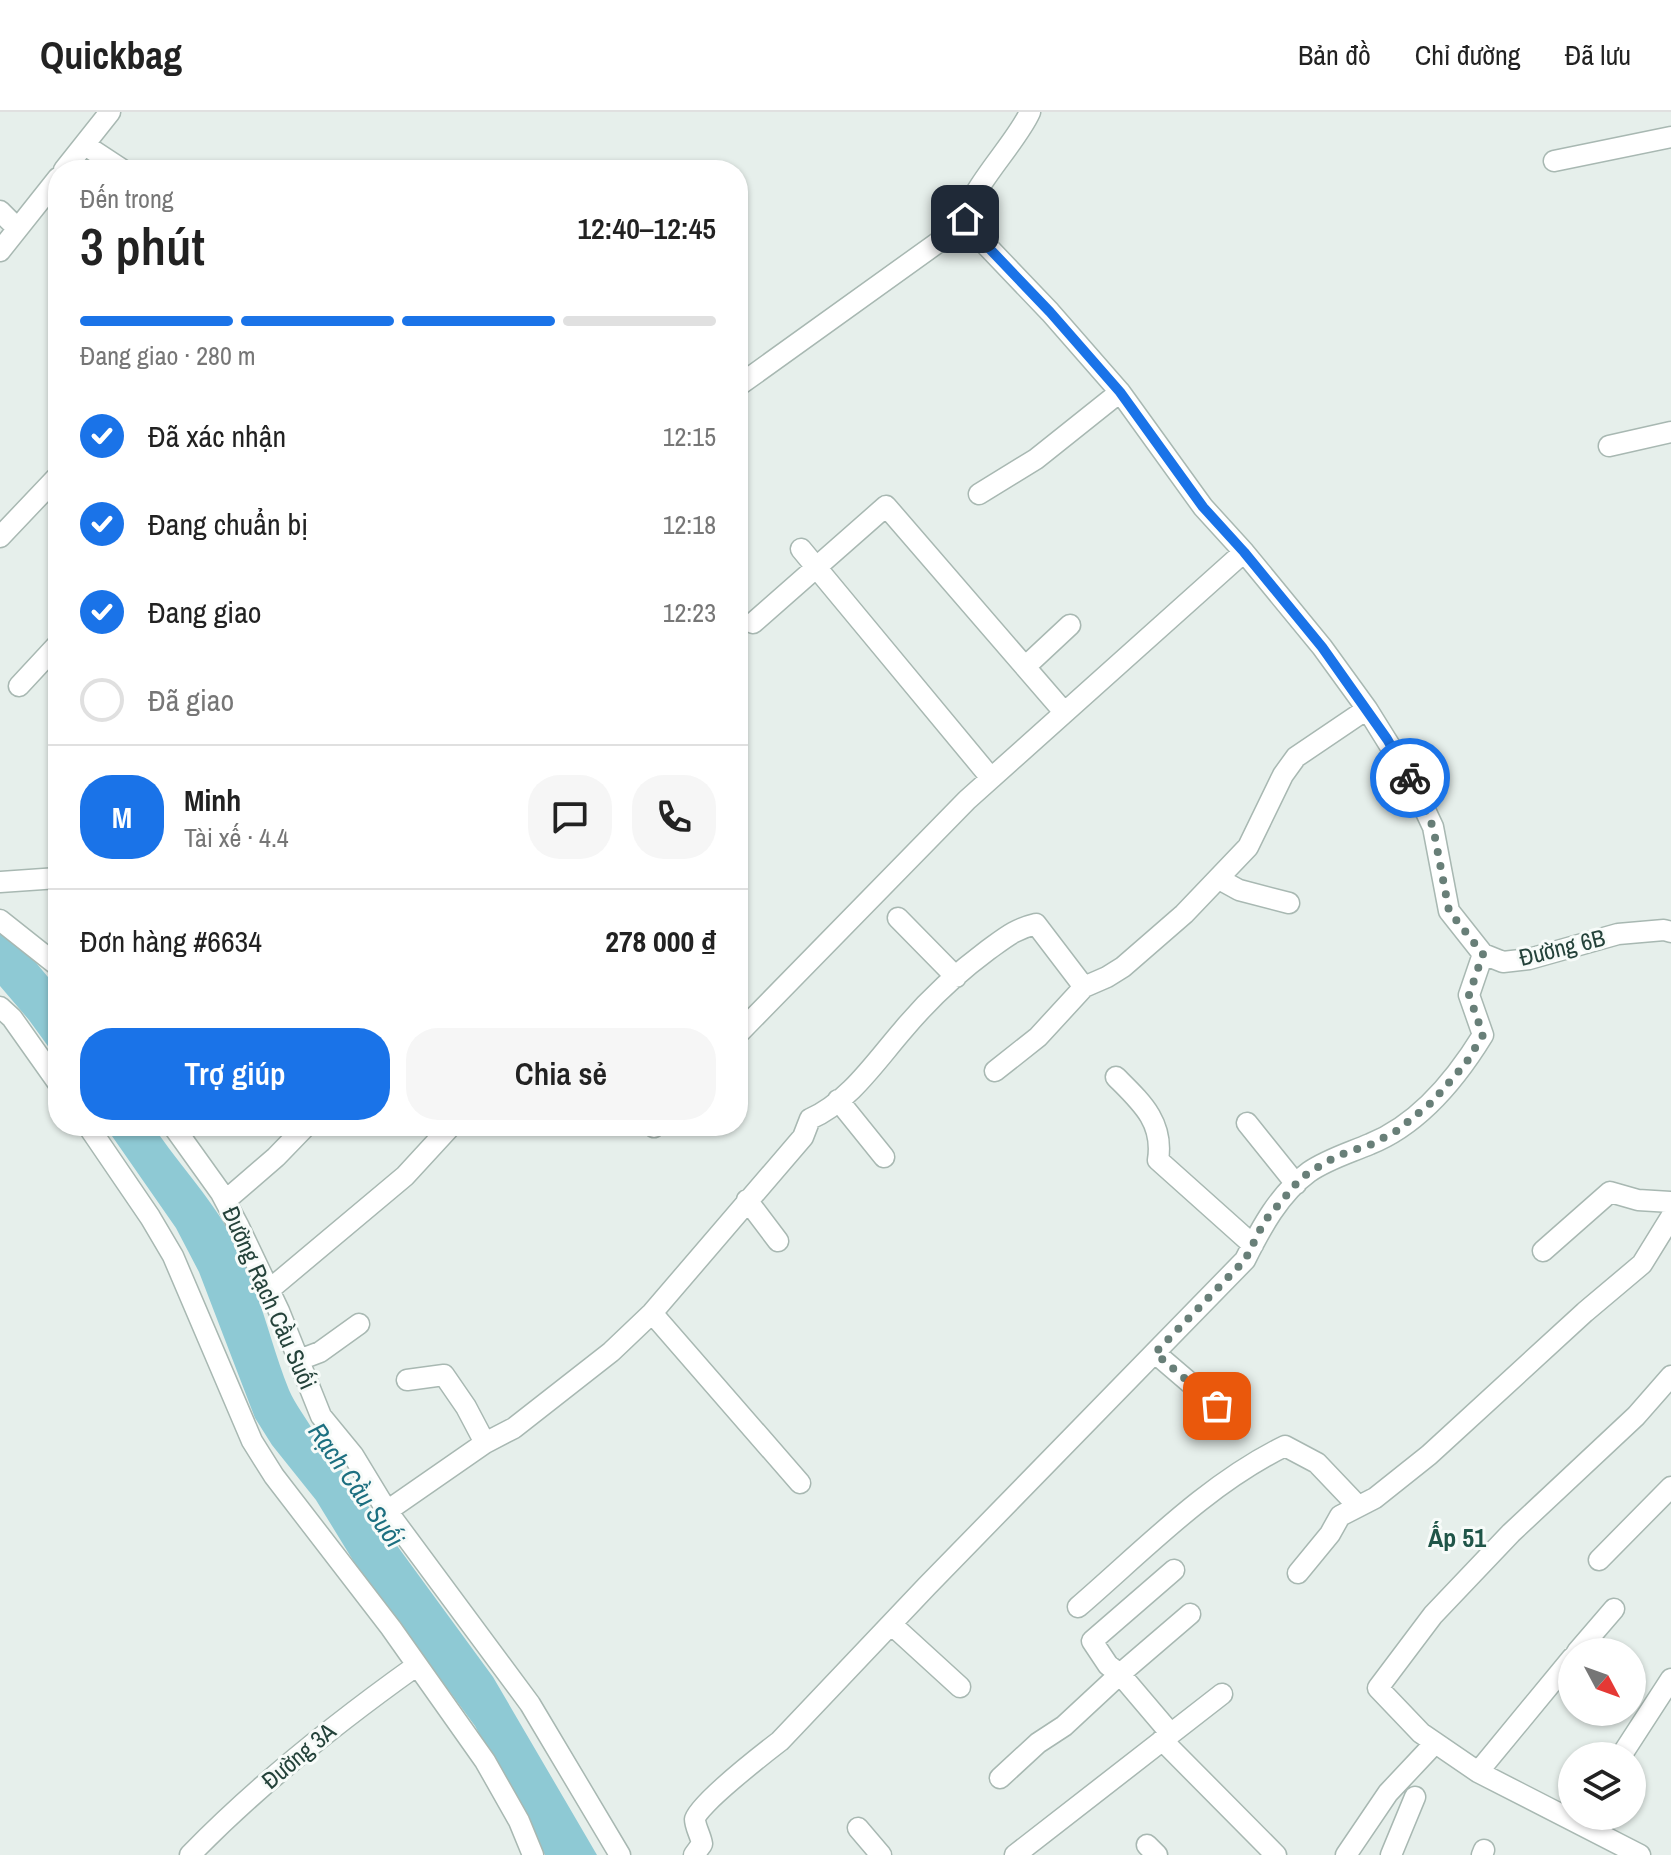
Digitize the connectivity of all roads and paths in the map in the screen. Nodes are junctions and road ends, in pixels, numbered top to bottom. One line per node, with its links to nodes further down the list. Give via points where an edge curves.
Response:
1 (110, 112): 4 (street)
2 (1030, 112): 10 (street, via 968,205)
3 (1671, 137): 7 (street)
4 (85, 145): 5 (street); 6 (street)
5 (72, 160)
6 (108, 160)
7 (1554, 161)
8 (48, 190): 11 (street)
9 (0, 211): 11 (street)
10 (965, 223): 13 (street); 14 (street, Đường 6B)
11 (17, 228): 12 (street)
12 (0, 251)
13 (748, 379)
14 (1120, 392): 18 (street, via 1036,459); 21 (street, Đường 6B, via 1203,507)
15 (1671, 432): 16 (street)
16 (1609, 446)
17 (48, 487): 19 (street)
18 (979, 494)
19 (0, 537)
20 (801, 549): 22 (street)
21 (1244, 552): 28 (street, Đường 6B); 29 (street)
22 (818, 567): 23 (street); 26 (street, via 886,506); 30 (street)
23 (753, 623)
24 (1070, 625): 26 (street)
25 (48, 655): 27 (street)
26 (1025, 667): 29 (street)
27 (19, 686)
28 (1367, 709): 32 (street, via 1296,757 1248,847); 38 (street, Đường 6B, via 1433,827 1449,911)
29 (1064, 712): 30 (street)
30 (991, 778): 43 (street)
31 (48, 879): 33 (street)
32 (1219, 879): 34 (street); 41 (street, via 1152,943 1107,977)
33 (0, 882)
34 (1289, 903)
35 (898, 918): 40 (street)
36 (0, 920): 39 (street)
37 (1671, 932): 38 (street, Đường 6B, via 1618,934 1529,959 1503,962)
38 (1483, 954): 54 (street, via 1469,995 1483,1035 1466,1063 1398,1130 1337,1156)
39 (48, 958)
40 (956, 977): 41 (street, via 1017,928 1036,924); 47 (street)
41 (1084, 987): 45 (street, via 1038,1037)
42 (0, 1007): 44 (street)
43 (748, 1024)
44 (48, 1069)
45 (995, 1071)
46 (1116, 1077): 60 (street, via 1158,1129 1158,1160)
47 (838, 1100): 53 (street); 55 (street, via 810,1119 803,1137)
48 (1247, 1123): 54 (street)
49 (95, 1136): 83 (street, via 173,1256 252,1441)
50 (180, 1136): 56 (street, Đường Rạch Cầu Suối)
51 (296, 1136): 56 (street)
52 (442, 1136): 62 (street, via 405,1176)
53 (884, 1157)
54 (1296, 1184): 60 (street, via 1264,1222)
55 (747, 1200): 59 (street); 63 (street)
56 (225, 1201): 62 (street, Đường Rạch Cầu Suối)
57 (1671, 1202): 61 (street, via 1610,1192)
58 (1671, 1217): 73 (street, via 1642,1264 1429,1455 1375,1498)
59 (778, 1241)
60 (1253, 1245): 65 (street, via 1245,1260)
61 (1543, 1251)
62 (269, 1290): 66 (street, Đường Rạch Cầu Suối)
63 (652, 1313): 70 (street, via 526,1419); 71 (street)
64 (359, 1324): 66 (street)
65 (1155, 1353): 69 (street); 81 (street)
66 (299, 1360): 74 (street, Đường Rạch Cầu Suối, via 321,1416 353,1455)
67 (1671, 1376): 91 (street, via 1433,1615 1378,1688)
68 (407, 1380): 70 (street, via 444,1375)
69 (1238, 1424)
70 (485, 1443): 74 (street)
71 (800, 1483)
72 (1671, 1487): 75 (street)
73 (1357, 1505): 77 (street, via 1340,1516); 78 (street, via 1317,1463 1285,1446 1209,1495)
74 (387, 1511): 101 (street, via 530,1704)
75 (1599, 1560)
76 (1174, 1570): 84 (street, via 1092,1641)
77 (1298, 1573)
78 (1078, 1607)
79 (1614, 1609): 82 (street)
80 (1190, 1614): 84 (street)
81 (891, 1624): 87 (street); 102 (street, via 780,1741 699,1809 695,1822 702,1844)
82 (1589, 1638)
83 (416, 1666): 99 (street, Đường 3A, via 275,1775); 100 (street, via 485,1761)
84 (1120, 1674): 89 (street); 93 (street)
85 (1558, 1675): 92 (street)
86 (1671, 1679): 90 (street)
87 (960, 1687)
88 (1222, 1694): 89 (street)
89 (1166, 1737): 98 (street); 104 (street)
90 (1630, 1742)
91 (1435, 1743): 92 (street); 105 (street, via 1388,1793)
92 (1478, 1772): 95 (street)
93 (1000, 1778)
94 (1415, 1797): 106 (street)
95 (1558, 1809)
96 (858, 1828): 103 (street)
97 (1599, 1830): 107 (street)
98 (1267, 1852)
99 (190, 1855)
100 (533, 1855)
101 (620, 1855)
102 (694, 1855)
103 (881, 1855)
104 (1015, 1855)
105 (1346, 1855)
106 (1391, 1855)
107 (1640, 1855)

